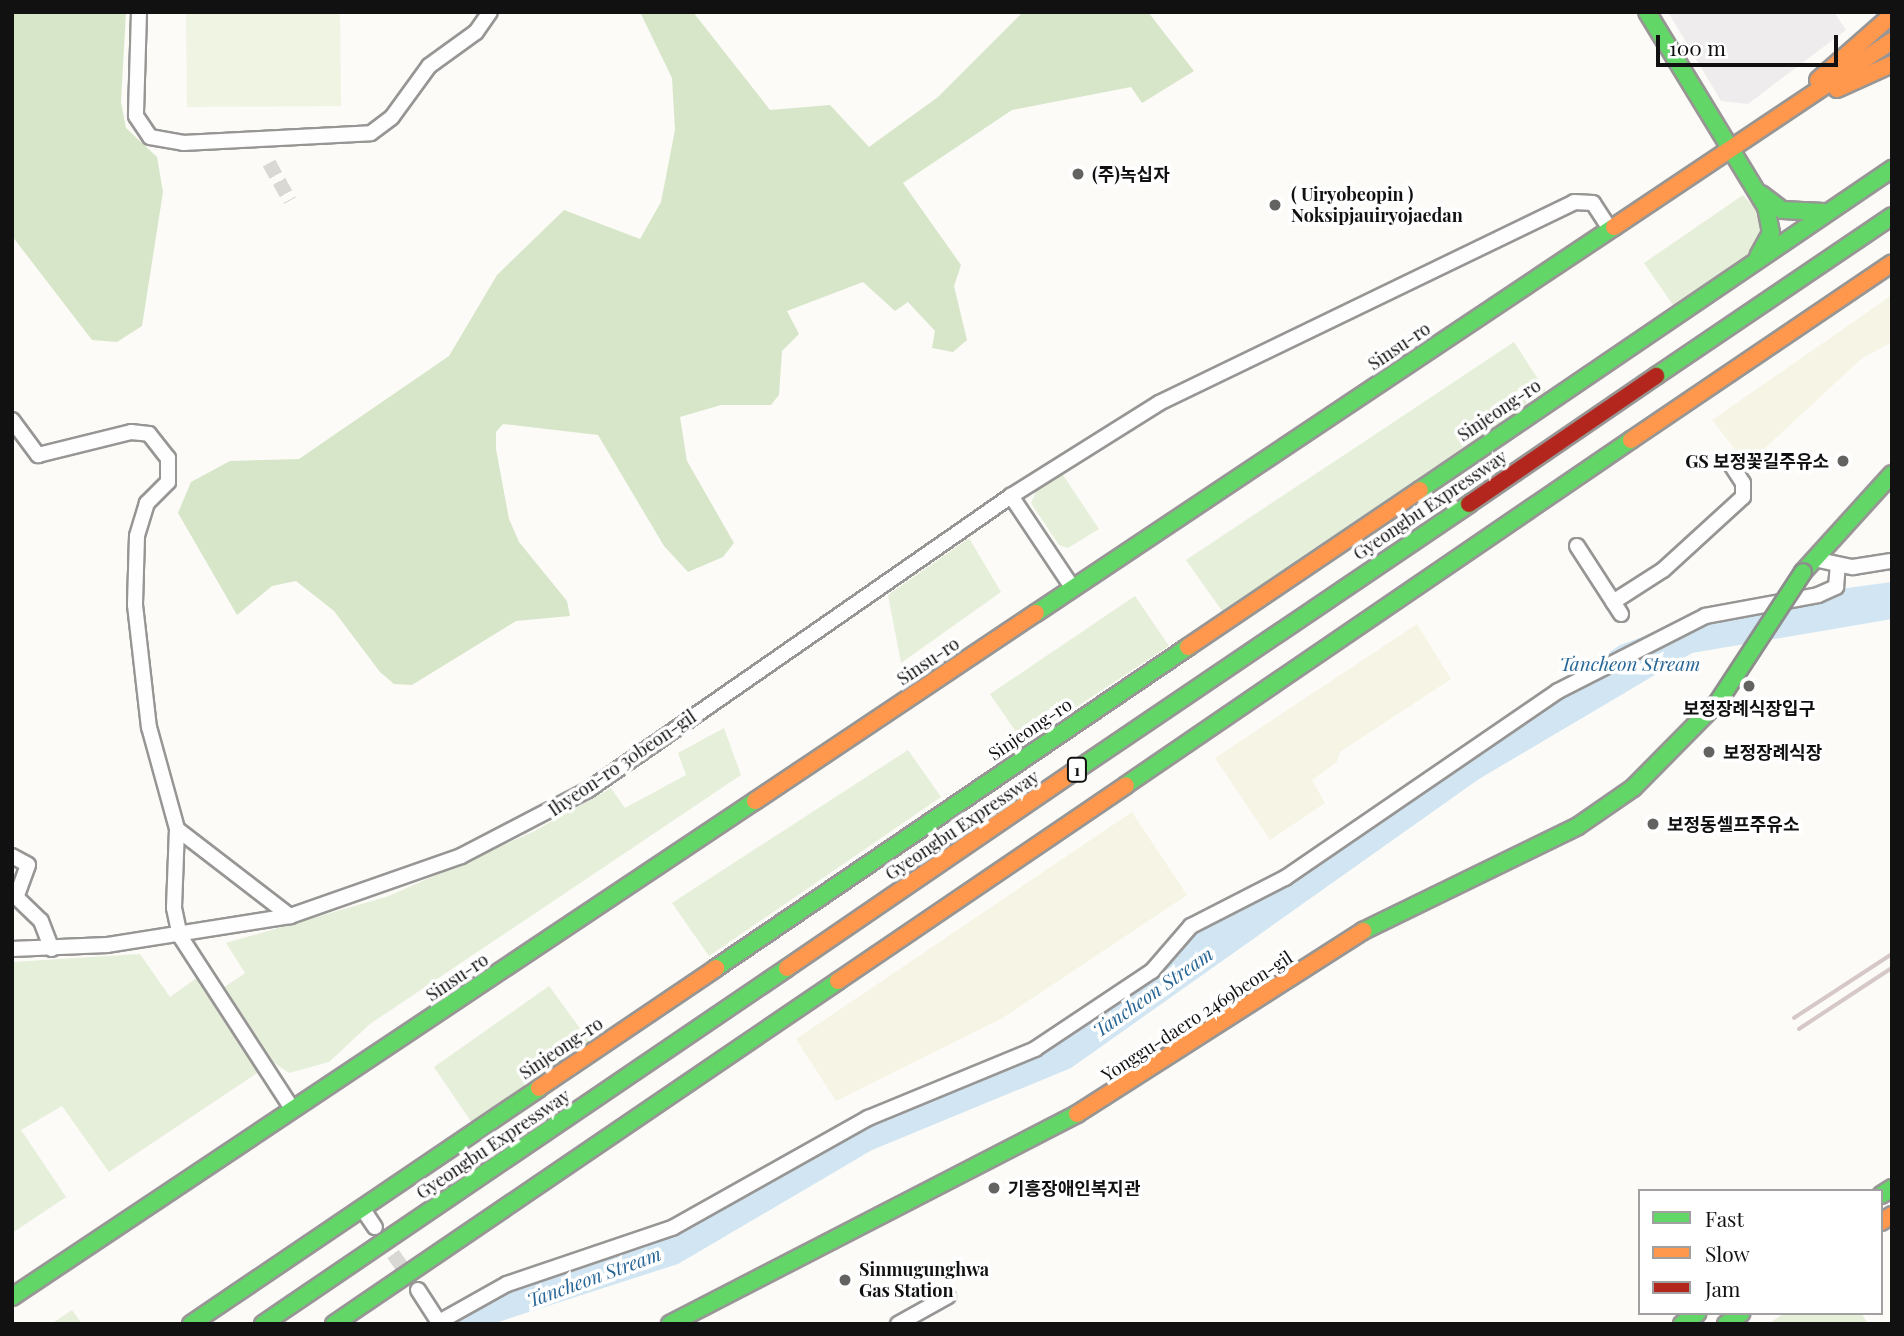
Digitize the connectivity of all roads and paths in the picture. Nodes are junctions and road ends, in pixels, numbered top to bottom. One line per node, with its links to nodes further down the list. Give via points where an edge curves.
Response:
1 (139, 12): 2 (street, via 136,116 150,137 183,143 371,133 392,117 429,66 476,32)
2 (490, 12)
3 (1647, 12): 8 (main road)
4 (1892, 15): 7 (main road, via 1854,42)
5 (1892, 41): 7 (main road, Sinsu-ro)
6 (1885, 68): 7 (main road)
7 (1793, 107): 8 (main road, Sinsu-ro)
8 (1730, 148): 10 (main road); 13 (main road, Sinsu-ro)
9 (1892, 169): 11 (main road, Sinjeong-ro)
10 (1756, 189): 11 (main road, via 1782,209 1808,215); 14 (main road, via 1771,221)
11 (1826, 211): 14 (main road, Sinjeong-ro)
12 (1892, 216): 40 (main road, Gyeongbu Expressway / 1)
13 (1610, 229): 19 (street, Ihyeon-ro 30beon-gil, via 1593,203 1574,202 1159,403); 24 (main road, Sinsu-ro)
14 (1757, 258): 33 (main road, Sinjeong-ro)
15 (1892, 263): 41 (main road, 1)
16 (12, 420): 25 (street, via 38,455 131,432 149,434 168,458 168,482 147,503 137,536 135,605 149,727)
17 (1730, 463): 20 (street, via 1743,483 1743,498 1617,608)
18 (1892, 474): 21 (main road)
19 (1011, 496): 24 (street); 28 (street, Ihyeon-ro 30beon-gil, via 561,806 404,880)
20 (1577, 546)
21 (1814, 559): 23 (street); 42 (main road, Yonggu-daero 2469beon-gil, bridge, via 1718,702 1633,788 1578,826 1363,931 1035,1141)
22 (1892, 561): 23 (street)
23 (1838, 566): 38 (street, via 1836,587 1818,595 1705,616 1558,691 1285,878 1191,926 1152,971 1035,1049 868,1118 674,1227 506,1284)
24 (1072, 587): 32 (main road, Sinsu-ro)
25 (177, 829): 28 (street); 29 (street, via 174,908)
26 (12, 856): 27 (street, via 28,865)
27 (15, 894): 31 (street, via 41,921)
28 (290, 916): 29 (street, Ihyeon-ro 30beon-gil)
29 (180, 936): 31 (street, Ihyeon-ro 30beon-gil); 32 (street)
30 (12, 949): 31 (street, Ihyeon-ro 30beon-gil)
31 (52, 950)
32 (293, 1110): 37 (main road, Sinsu-ro)
33 (362, 1208): 34 (street); 39 (main road, Sinjeong-ro)
34 (375, 1227)
35 (418, 1290): 38 (street)
36 (948, 1296): 43 (street)
37 (12, 1297)
38 (439, 1323)
39 (191, 1324)
40 (263, 1324)
41 (334, 1324)
42 (670, 1324)
43 (898, 1324)

